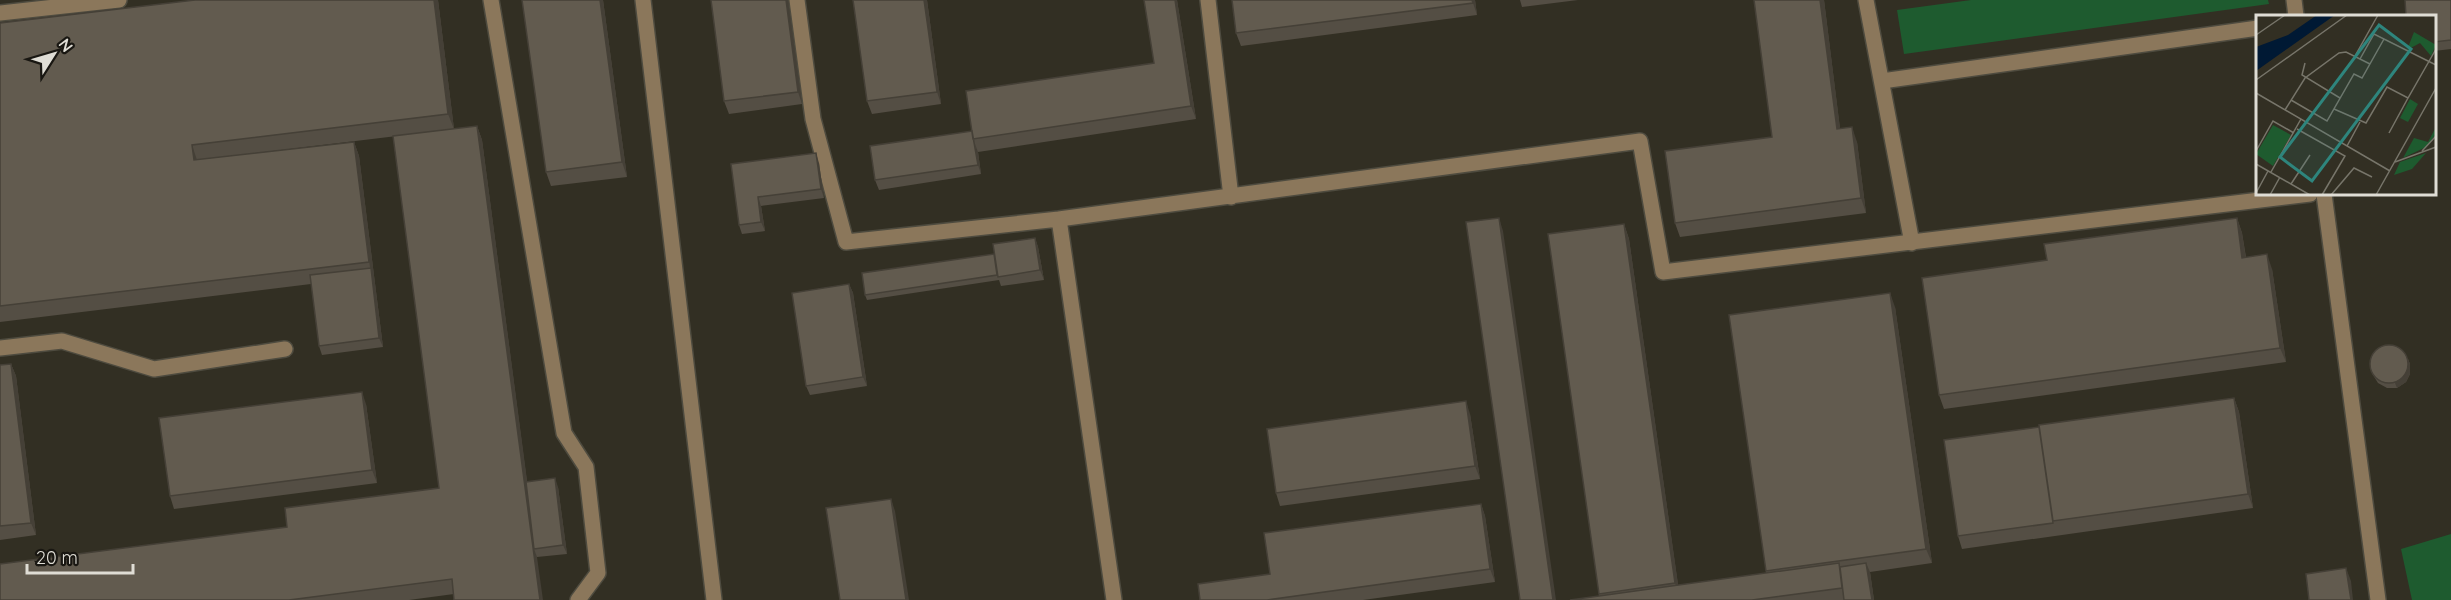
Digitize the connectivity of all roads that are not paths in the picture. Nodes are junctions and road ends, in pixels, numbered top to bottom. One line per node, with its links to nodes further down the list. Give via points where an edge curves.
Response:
1 (119, 0): 8 (street)
2 (491, 0): 19 (street, via 564,433 586,467 598,573)
3 (643, 0): 20 (street)
4 (797, 0): 15 (street, via 813,119 846,242)
5 (1208, 0): 14 (street)
6 (1866, 0): 11 (street)
7 (2294, 0): 9 (street)
8 (0, 13)
9 (2296, 15)
10 (2256, 28): 11 (street)
11 (1881, 81): 16 (street)
12 (2302, 195): 16 (street)
13 (2324, 195): 22 (street)
14 (1231, 196): 15 (street); 16 (street, via 1640,141 1663,272)
15 (1059, 219): 21 (street)
16 (1912, 243)
17 (0, 348): 18 (street, via 62,340 154,369)
18 (285, 349)
19 (578, 600)
20 (714, 600)
21 (1114, 600)
22 (2378, 600)

